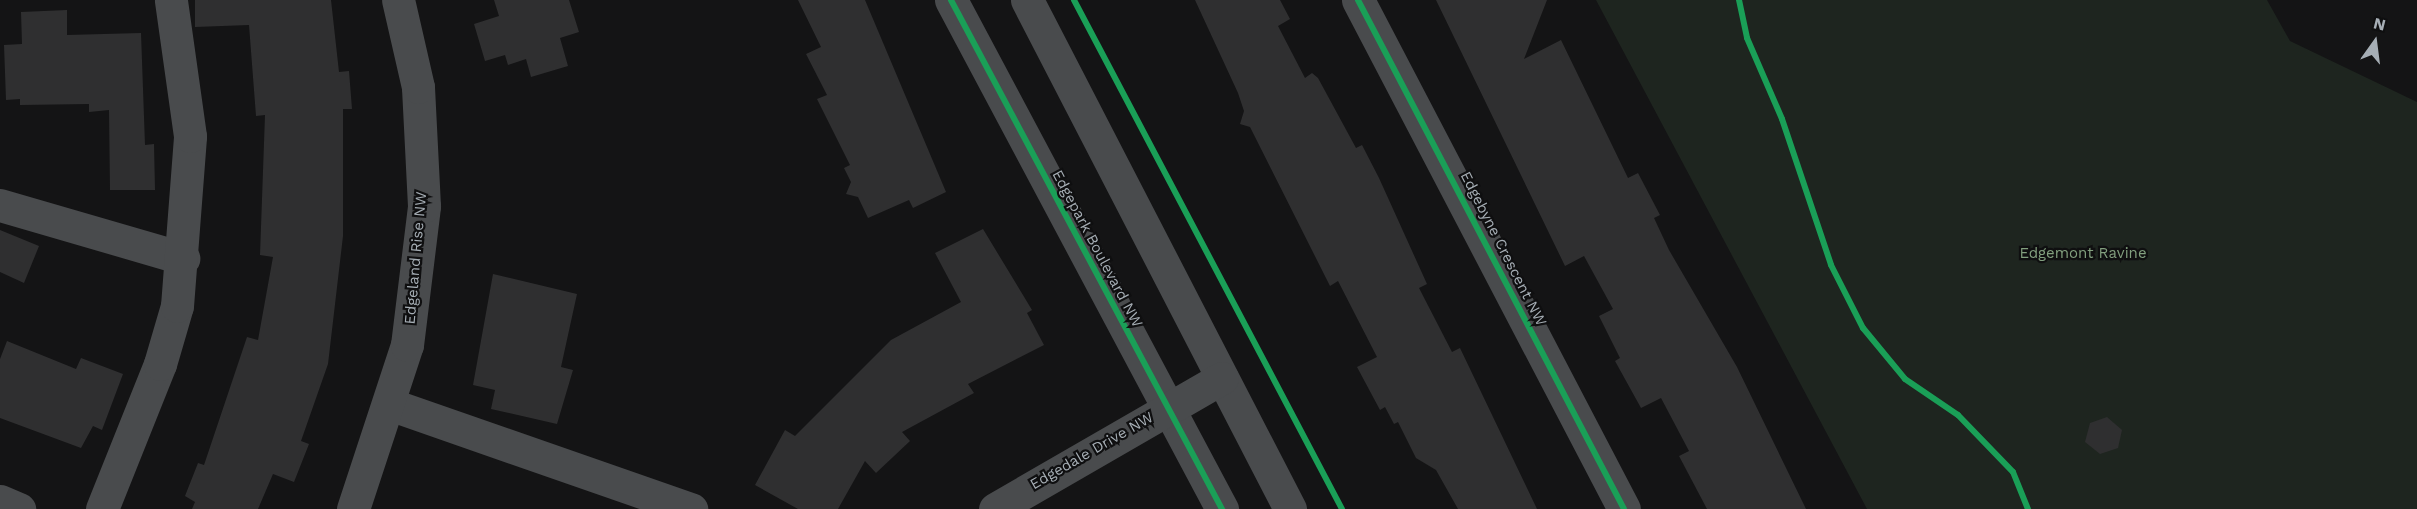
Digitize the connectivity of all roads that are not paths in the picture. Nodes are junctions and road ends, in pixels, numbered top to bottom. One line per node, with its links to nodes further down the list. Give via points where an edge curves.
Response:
1 (171, 0): 7 (street, via 190,136)
2 (398, 0): 9 (street, Edgeland Rise NW, via 418,87 424,206 407,345)
3 (951, 0): 10 (street, Edgepark Boulevard NW)
4 (1027, 0): 8 (street)
5 (1358, 0): 19 (street, Edgebyne Crescent NW)
6 (0, 205): 7 (street)
7 (183, 258): 14 (street, via 177,306 160,364)
8 (1222, 378): 10 (street, Edgedale Drive NW); 18 (street)
9 (392, 405): 15 (street, Edgeland Rise NW); 16 (street)
10 (1168, 408): 12 (street, Edgedale Drive NW); 17 (street, Edgepark Boulevard NW)
11 (0, 501): 13 (street)
12 (1009, 505)
13 (19, 509)
14 (102, 509)
15 (353, 509)
16 (691, 509)
17 (1222, 509)
18 (1290, 509)
19 (1624, 509)

